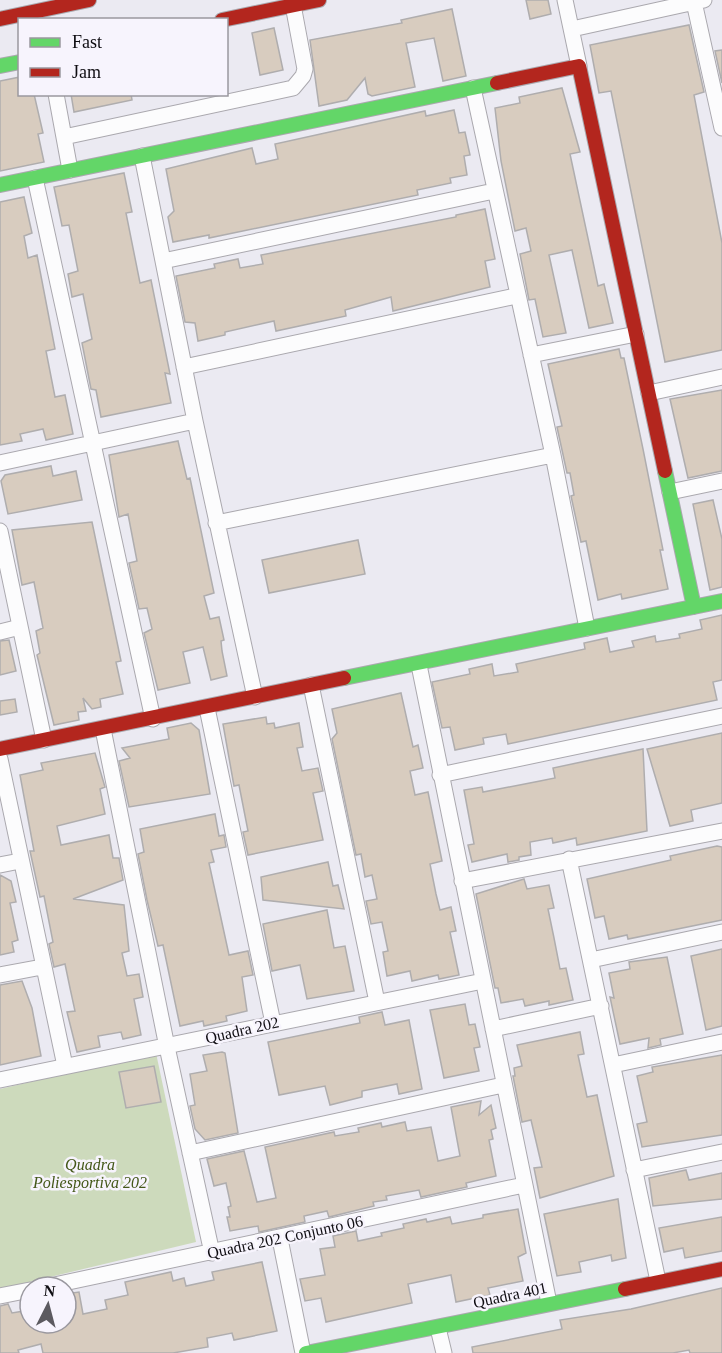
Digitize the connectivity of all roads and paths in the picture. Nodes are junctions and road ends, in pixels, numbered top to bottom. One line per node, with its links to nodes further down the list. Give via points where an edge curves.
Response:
1 (89, 0): 6 (street)
2 (319, 0): 5 (street)
3 (565, 0): 8 (street)
4 (699, 1): 8 (street); 14 (street)
5 (293, 5): 7 (street); 15 (street, via 305,69 293,88)
6 (0, 19)
7 (228, 19)
8 (572, 29): 11 (street)
9 (0, 57): 10 (street)
10 (11, 64)
11 (579, 66): 12 (street); 23 (street)
12 (473, 88): 16 (street); 20 (street)
13 (56, 96): 15 (street)
14 (722, 129)
15 (64, 137): 17 (street)
16 (142, 156): 17 (street); 21 (street)
17 (70, 170): 18 (street)
18 (35, 178): 19 (street); 29 (street)
19 (0, 185)
20 (494, 191): 21 (street); 22 (street)
21 (163, 261): 25 (street)
22 (516, 296): 24 (street); 25 (street)
23 (636, 334): 24 (street); 27 (street)
24 (531, 355): 30 (street)
25 (184, 367): 28 (street)
26 (722, 377): 27 (street)
27 (649, 393): 33 (street)
28 (195, 421): 29 (street); 34 (street)
29 (94, 442): 31 (street); 46 (street)
30 (553, 455): 34 (street); 39 (street)
31 (0, 463)
32 (722, 482): 33 (street)
33 (670, 492): 37 (street)
34 (216, 523): 43 (street)
35 (0, 531): 38 (street)
36 (722, 601): 37 (street)
37 (694, 607): 39 (street)
38 (20, 627): 40 (street); 48 (street)
39 (587, 628): 41 (street)
40 (0, 632)
41 (419, 665): 42 (street); 51 (street)
42 (311, 686): 43 (street); 62 (street)
43 (255, 697): 44 (street)
44 (207, 708): 46 (street); 64 (street)
45 (722, 716): 51 (street)
46 (153, 719): 47 (street)
47 (103, 729): 48 (street); 67 (street)
48 (44, 740): 49 (street)
49 (0, 749)
50 (0, 759): 54 (street)
51 (440, 775): 56 (street)
52 (722, 831): 53 (street)
53 (569, 859): 56 (street); 58 (street)
54 (20, 861): 55 (street); 59 (street)
55 (0, 865)
56 (462, 881): 61 (street)
57 (722, 932): 58 (street)
58 (591, 960): 63 (street)
59 (42, 966): 60 (street); 69 (street)
60 (0, 975)
61 (483, 981): 62 (street, Quadra 202); 65 (street)
62 (377, 1002): 64 (street, Quadra 202)
63 (601, 1006): 65 (street); 68 (street)
64 (273, 1023): 67 (street, Quadra 202)
65 (493, 1029): 71 (street)
66 (722, 1042): 68 (street)
67 (167, 1047): 69 (street, Quadra 202); 73 (street)
68 (613, 1065): 74 (street)
69 (64, 1066): 70 (street, Quadra 202)
70 (0, 1080)
71 (503, 1085): 73 (street); 75 (street)
72 (722, 1152): 74 (street)
73 (190, 1153): 77 (street)
74 (634, 1170): 80 (street)
75 (524, 1185): 76 (street, Quadra 202 Conjunto 06); 83 (street)
76 (280, 1239): 77 (street, Quadra 202 Conjunto 06); 86 (street)
77 (212, 1253): 79 (street, Quadra 202 Conjunto 06)
78 (722, 1269): 80 (street, Quadra 401)
79 (78, 1280)
80 (658, 1281): 83 (street, Quadra 401)
81 (18, 1292): 82 (street)
82 (0, 1296)
83 (549, 1303): 84 (street, Quadra 401)
84 (438, 1328): 85 (street, Quadra 401); 87 (street)
85 (336, 1350): 86 (street, Quadra 401)
86 (305, 1353)
87 (444, 1353)

